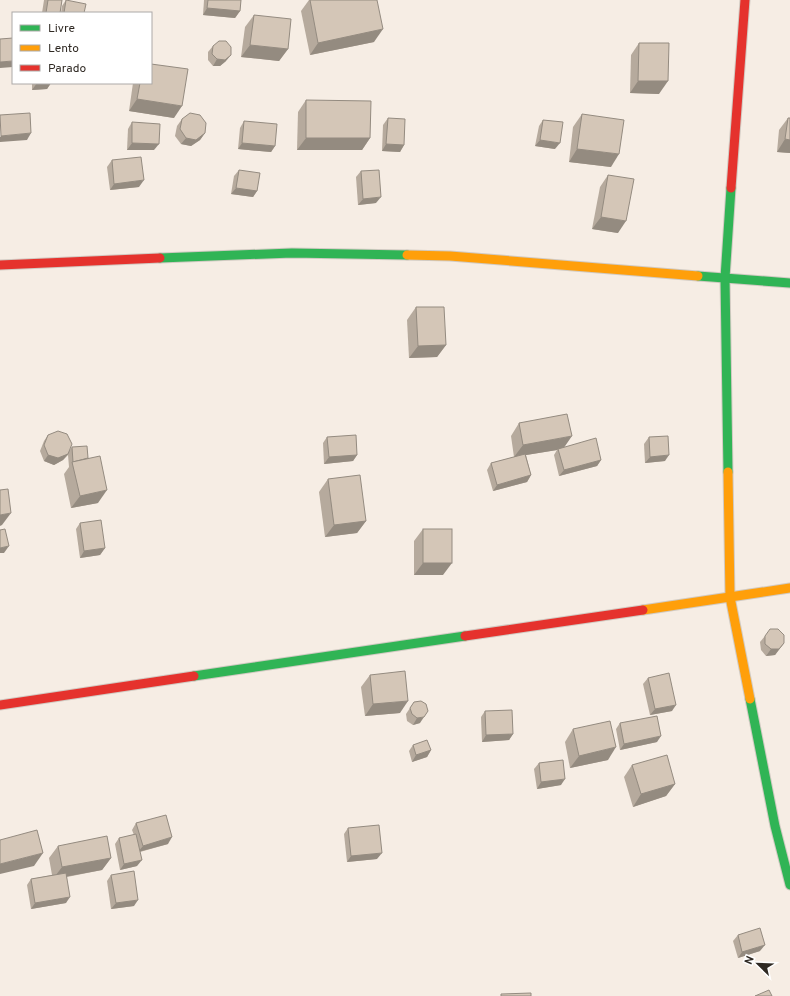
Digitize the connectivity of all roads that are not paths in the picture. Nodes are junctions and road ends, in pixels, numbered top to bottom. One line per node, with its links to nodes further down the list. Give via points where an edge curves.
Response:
1 (745, 0): 3 (street)
2 (0, 265): 3 (street, via 292,252 450,256)
3 (725, 278): 4 (street); 6 (street)
4 (790, 283)
5 (790, 588): 6 (street)
6 (730, 597): 7 (street); 8 (street, via 775,826)
7 (0, 705)
8 (790, 885)

